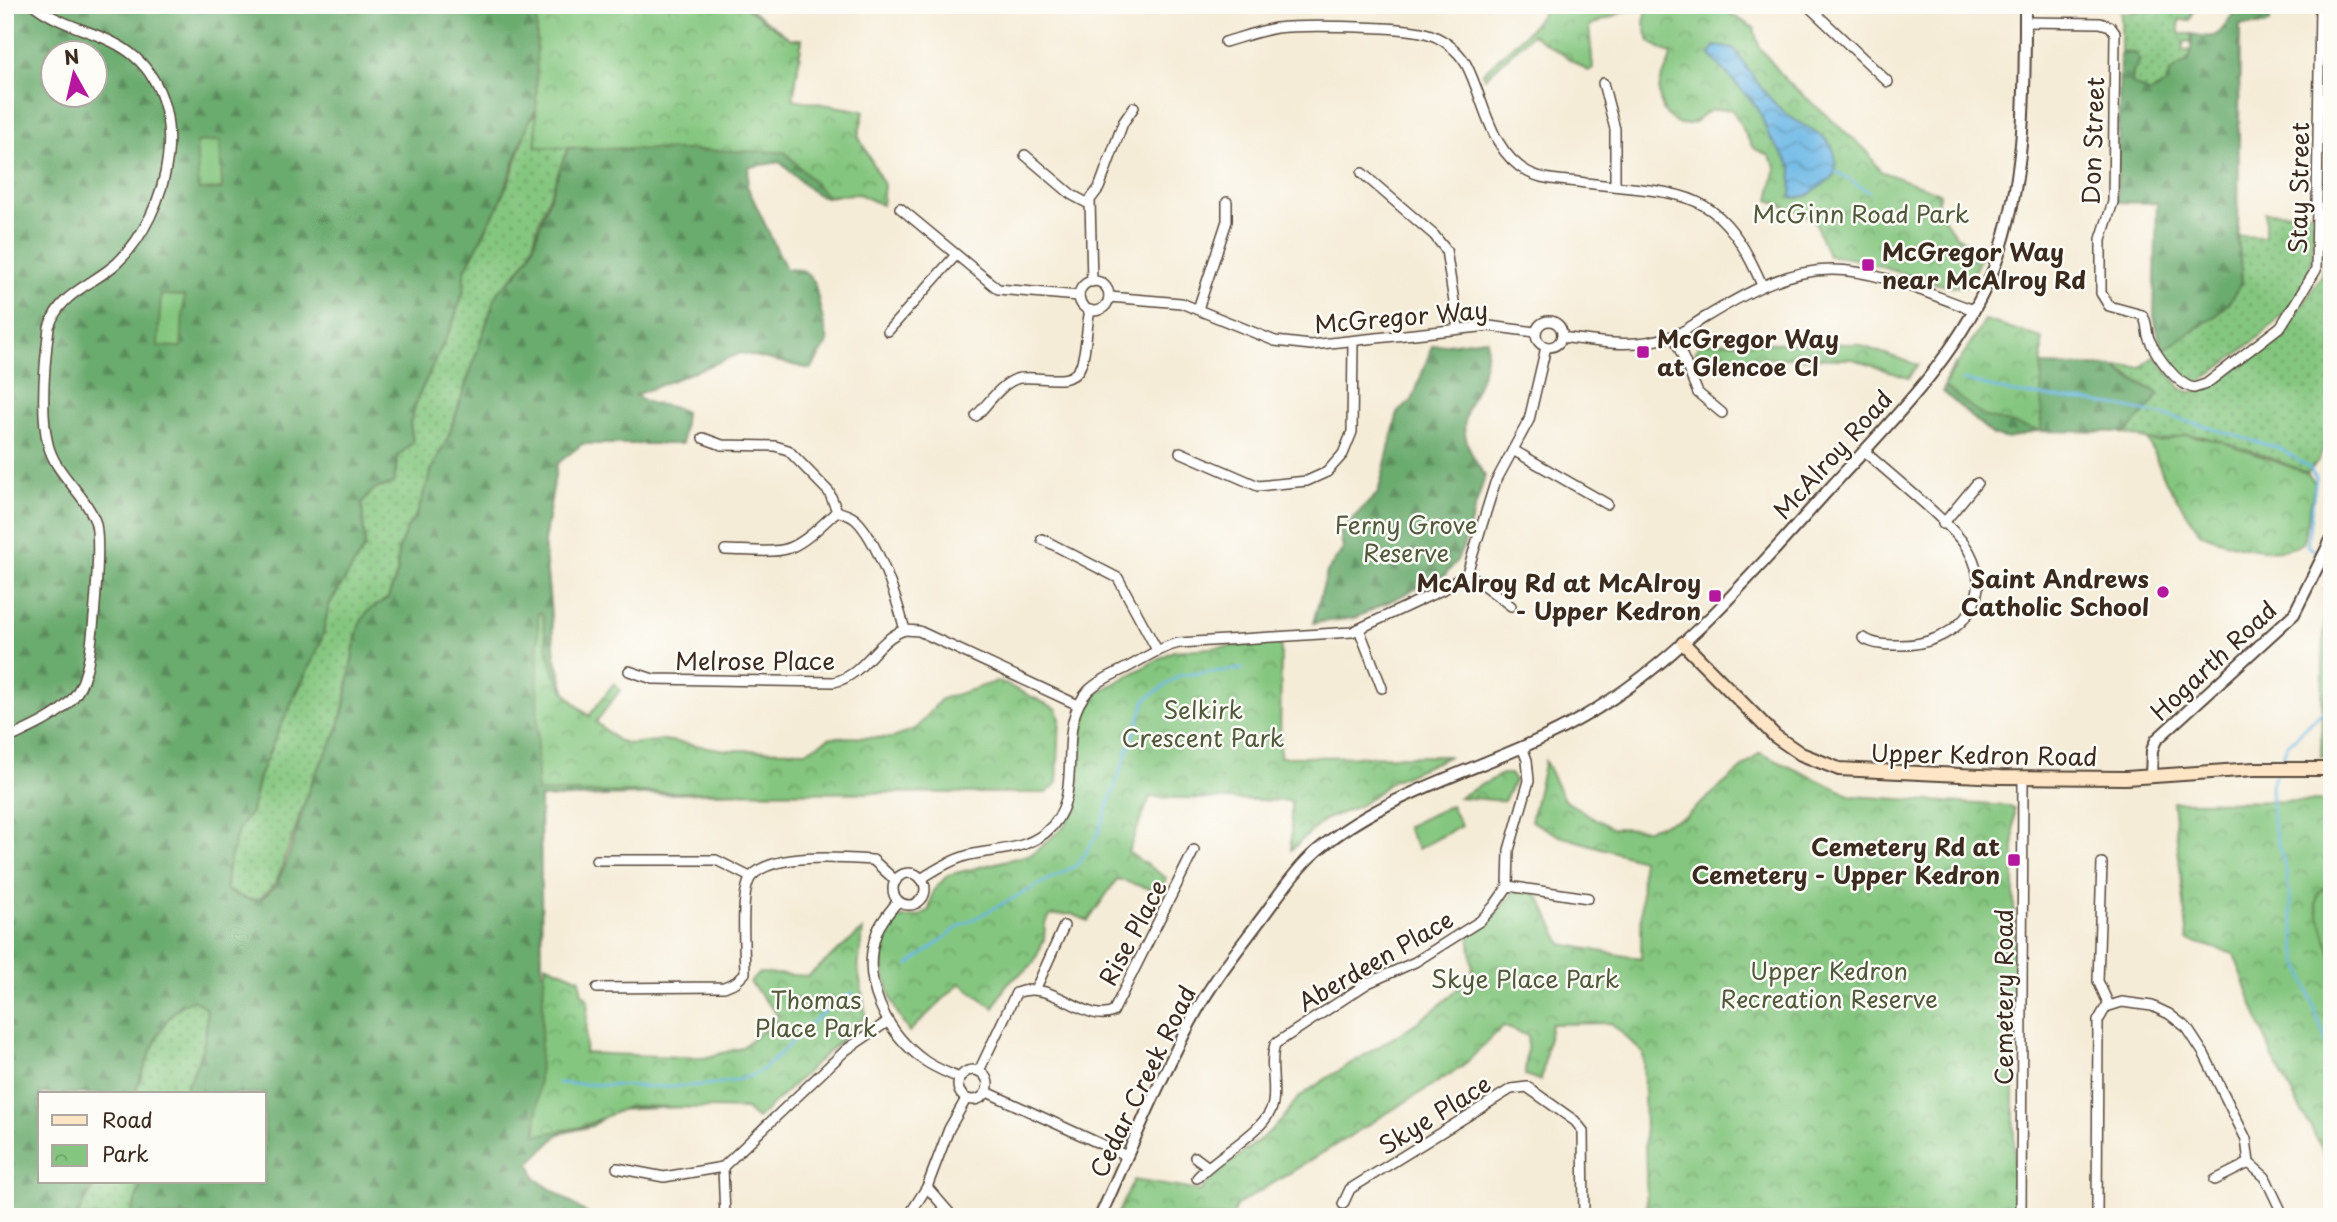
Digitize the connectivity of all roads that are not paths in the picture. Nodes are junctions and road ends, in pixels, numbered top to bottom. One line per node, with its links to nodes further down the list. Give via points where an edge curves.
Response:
1 (34, 5): 55 (street, via 49,18 128,52 158,89 169,119 168,153 145,227 116,264 69,295 52,316 48,446 98,531 86,674 74,698 57,712)
2 (1807, 5): 7 (street)
3 (2025, 5): 5 (street, McAlroy Road)
4 (2320, 5): 31 (street, Stay Street, via 2318,252 2312,281 2281,326 2202,387 2185,386)
5 (2025, 22): 23 (street, McAlroy Road, via 2019,172 1995,264); 31 (street, Don Street, via 2100,23 2115,33 2113,202 2102,233 2101,293 2109,306 2142,315)
6 (1225, 41): 12 (street, via 1283,28 1411,30 1433,36 1465,63 1498,142 1518,165 1538,176)
7 (1888, 82)
8 (1603, 83): 12 (street, via 1615,129)
9 (1134, 107): 14 (street, via 1123,122)
10 (1025, 155): 14 (street)
11 (1362, 173): 24 (street, via 1446,250)
12 (1615, 186): 18 (street, via 1677,194 1712,208 1727,223)
13 (1227, 202): 21 (street, via 1227,221)
14 (1089, 204): 17 (street)
15 (900, 208): 16 (street)
16 (956, 255): 19 (street, via 1004,291); 25 (street)
17 (1091, 282): 19 (street); 20 (street, via 1104,285)
18 (1762, 285): 23 (street, via 1807,271 1843,270 1878,277); 27 (street)
19 (1079, 296): 22 (street)
20 (1109, 297): 21 (street, McGregor Way, via 1172,301); 22 (street, via 1104,307)
21 (1198, 309): 29 (street, McGregor Way, via 1275,341 1311,345)
22 (1090, 310): 33 (street, via 1076,373 1067,378 1016,380)
23 (1974, 310): 36 (street, McAlroy Road, via 1928,380)
24 (1458, 328): 26 (street, McGregor Way, via 1501,326); 29 (street, McGregor Way)
25 (888, 331)
26 (1535, 332): 28 (street, via 1541,322 1553,321 1560,326); 30 (street)
27 (1674, 336): 28 (street, via 1623,345); 32 (street, via 1698,393)
28 (1562, 337): 30 (street, via 1556,345)
29 (1353, 342): 37 (street, via 1352,432 1336,463 1318,478 1252,485)
30 (1546, 347): 35 (street, via 1529,419)
31 (2158, 352)
32 (1722, 413)
33 (976, 416)
34 (703, 438): 40 (street, via 722,445 788,450 829,492)
35 (1513, 450): 39 (street); 45 (street, via 1495,483)
36 (1864, 451): 41 (street); 50 (street, McAlroy Road)
37 (1180, 452)
38 (1977, 483): 41 (street)
39 (1606, 504)
40 (837, 511): 44 (street, via 790,550); 48 (street, via 854,517 867,533)
41 (1943, 524): 49 (street, via 1963,542 1974,563 1976,587 1966,618 1947,635 1924,644 1880,645)
42 (2332, 538): 58 (street, Hogarth Road, via 2294,614 2156,740)
43 (1042, 539): 51 (street, via 1118,578)
44 (726, 550)
45 (1467, 573): 46 (street); 47 (street, via 1446,588)
46 (1511, 606)
47 (1359, 629): 51 (street, via 1344,634 1186,642); 53 (street)
48 (905, 630): 52 (street, Melrose Place, via 850,677 834,682 653,679); 54 (street, via 919,631)
49 (1863, 638)
50 (1683, 643): 56 (street, McAlroy Road, via 1600,708); 59 (main road, Upper Kedron Road, via 1775,736 1827,765 1853,772)
51 (1157, 650): 54 (street, via 1094,685)
52 (629, 671)
53 (1382, 688)
54 (1078, 705): 65 (street, via 1071,727 1069,799 1046,832 1011,850 969,855 944,864)
55 (5, 740)
56 (1522, 747): 60 (street, McAlroy Road); 67 (street, via 1529,781 1509,850)
57 (2332, 769): 58 (main road, Upper Kedron Road)
58 (2151, 777): 59 (main road, Upper Kedron Road)
59 (2023, 778): 94 (street, Cemetery Road)
60 (1445, 781): 79 (street, Cedar Creek Road, via 1359,820 1306,861 1207,993)
61 (1194, 850): 72 (street, Rise Place, via 1112,1012 1099,1015)
62 (596, 860): 64 (street, via 716,860)
63 (2102, 863): 73 (street, via 2098,982)
64 (751, 877): 66 (street, via 767,866 795,859 851,858 873,860); 71 (street, via 745,900 745,974 736,982 724,987)
65 (921, 879): 66 (street, via 908,874); 69 (street, via 925,888 922,899 913,905)
66 (896, 881): 69 (street, via 893,891)
67 (1508, 886): 68 (street); 82 (street, Aberdeen Place, via 1480,922 1403,970 1368,983 1275,1044 1273,1103 1268,1116)
68 (1588, 898)
69 (898, 901): 74 (street, via 878,929 873,946 875,989)
70 (1064, 926): 72 (street)
71 (597, 988)
72 (1037, 988): 75 (street, via 1016,993)
73 (2109, 1005): 81 (street, via 2152,1006 2187,1028 2246,1139); 95 (street, via 2098,1023)
74 (887, 1022): 76 (street, via 925,1062); 83 (street, via 846,1050)
75 (979, 1071): 76 (street, via 965,1072); 77 (street, via 987,1080)
76 (959, 1078): 78 (street, via 958,1090)
77 (987, 1092): 78 (street, via 978,1100); 79 (street)
78 (965, 1099): 87 (street)
79 (1127, 1156): 92 (street, Cedar Creek Road)
80 (1195, 1157): 82 (street)
81 (2249, 1163): 86 (street); 96 (street, via 2264,1177)
82 (1207, 1166): 85 (street, Aberdeen Place)
83 (723, 1167): 84 (street, via 664,1177); 89 (street)
84 (617, 1168)
85 (1197, 1178)
86 (2215, 1180)
87 (927, 1187): 90 (street); 91 (street)
88 (1343, 1204): 93 (street, Skye Place, via 1350,1189 1511,1090 1527,1087 1583,1131)
89 (725, 1217)
90 (908, 1217)
91 (953, 1217)
92 (1100, 1217)
93 (1584, 1217)
94 (2021, 1217)
95 (2097, 1217)
96 (2284, 1217)

